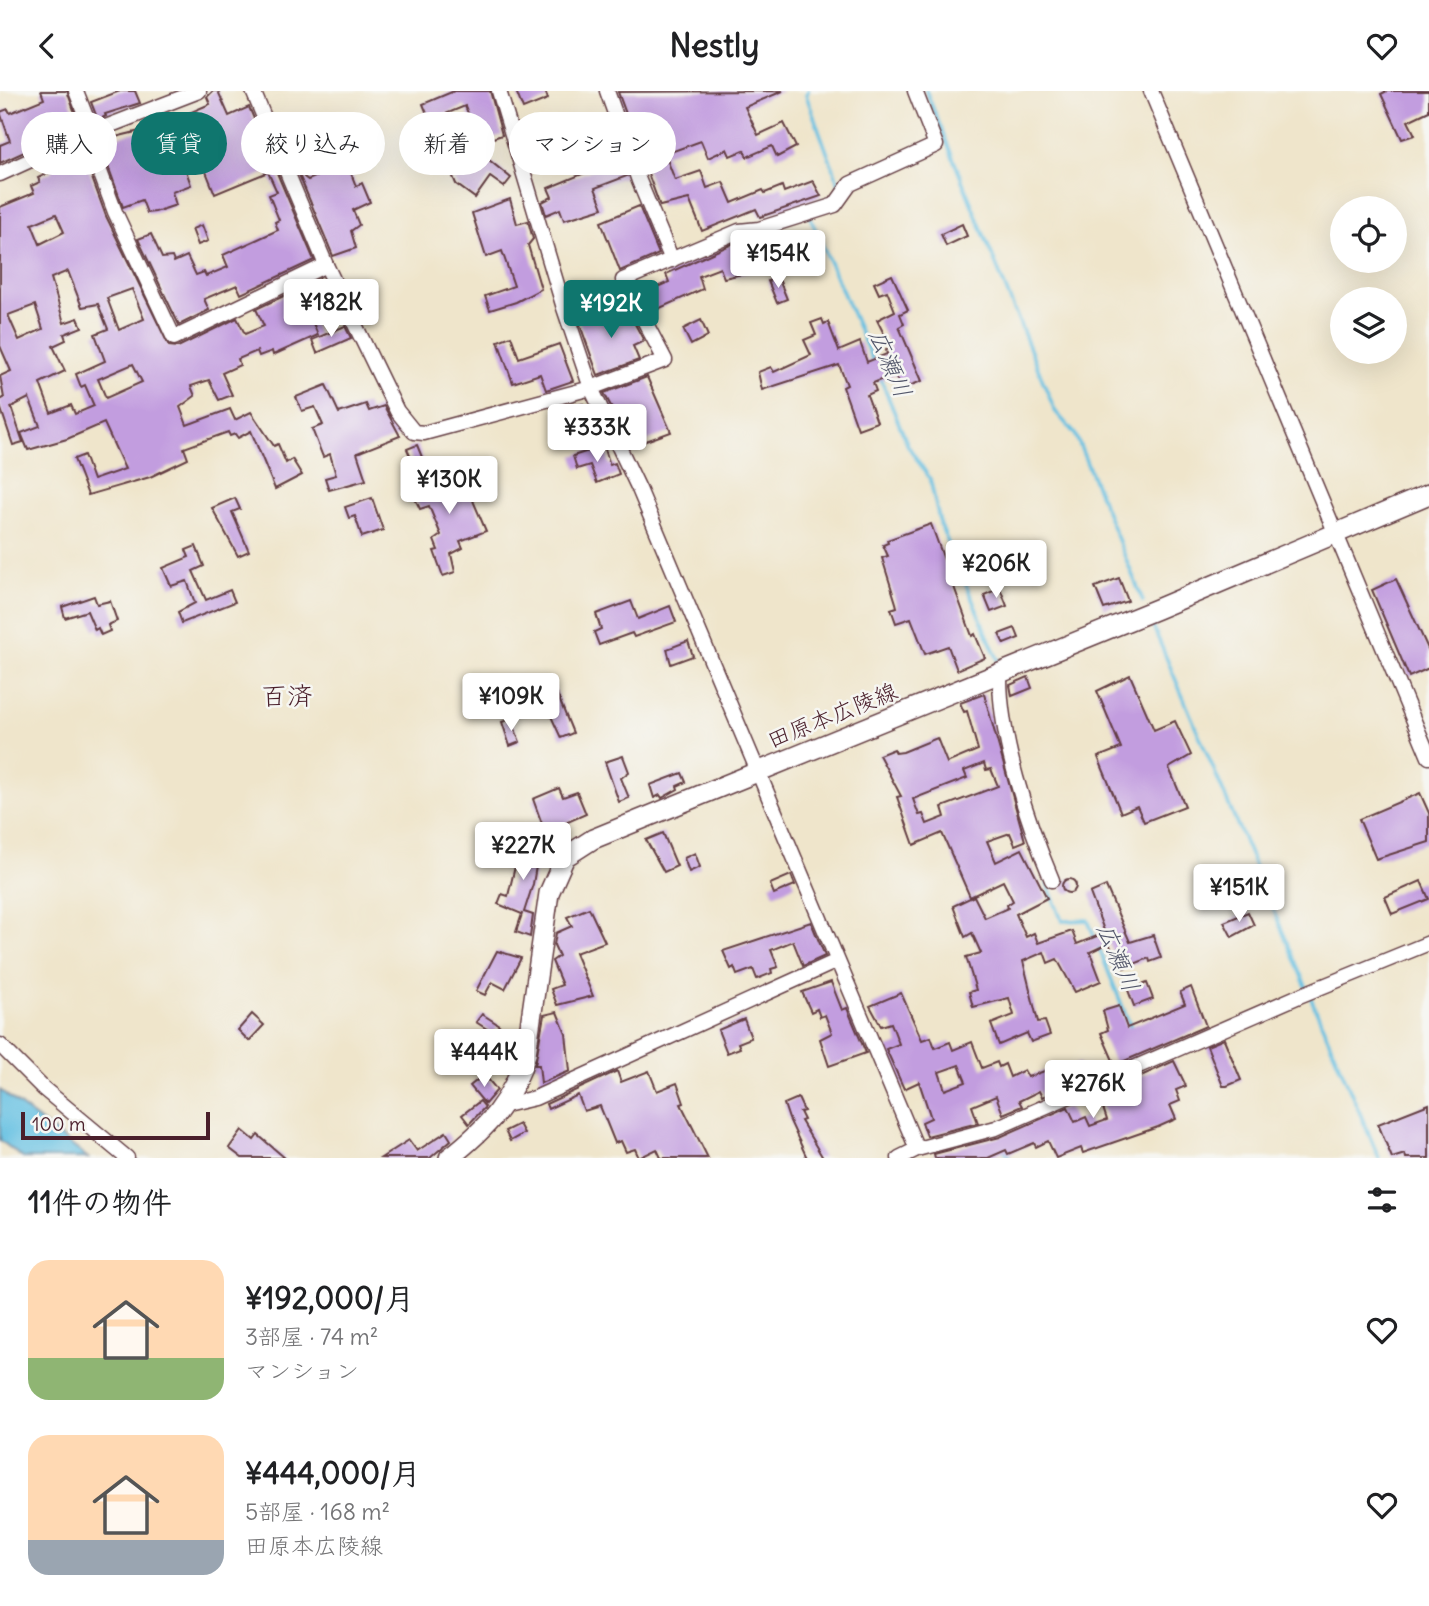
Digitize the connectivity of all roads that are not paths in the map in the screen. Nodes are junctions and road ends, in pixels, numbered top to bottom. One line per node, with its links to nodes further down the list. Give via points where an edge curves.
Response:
1 (76, 91): 8 (street)
2 (199, 91): 9 (street)
3 (253, 91): 14 (street)
4 (499, 91): 15 (street)
5 (607, 91): 13 (street)
6 (915, 91): 13 (street, via 936,145 850,184 835,205 759,229 738,231)
7 (1151, 91): 17 (street)
8 (83, 112)
9 (117, 123)
10 (21, 164): 11 (street)
11 (0, 174)
12 (101, 175): 14 (street, via 174,338)
13 (672, 260): 15 (street, via 623,280 665,361)
14 (326, 265): 15 (street, via 397,411 414,432)
15 (592, 388): 20 (street)
16 (1429, 494): 17 (main road, 田原本広陵線)
17 (1338, 534): 18 (main road, 田原本広陵線); 19 (street)
18 (1000, 673): 20 (main road, 田原本広陵線); 21 (street, via 999,702 1012,770)
19 (1428, 752)
20 (758, 771): 23 (street); 25 (main road, 田原本広陵線, via 593,839 565,857 549,893 526,1054)
21 (1052, 880)
22 (1429, 943): 26 (street, via 991,1130)
23 (836, 961): 25 (street, via 535,1098); 26 (street)
24 (0, 1045): 27 (street, via 44,1089)
25 (505, 1105): 28 (main road, 田原本広陵線)
26 (909, 1155)
27 (127, 1158)
28 (449, 1158)

